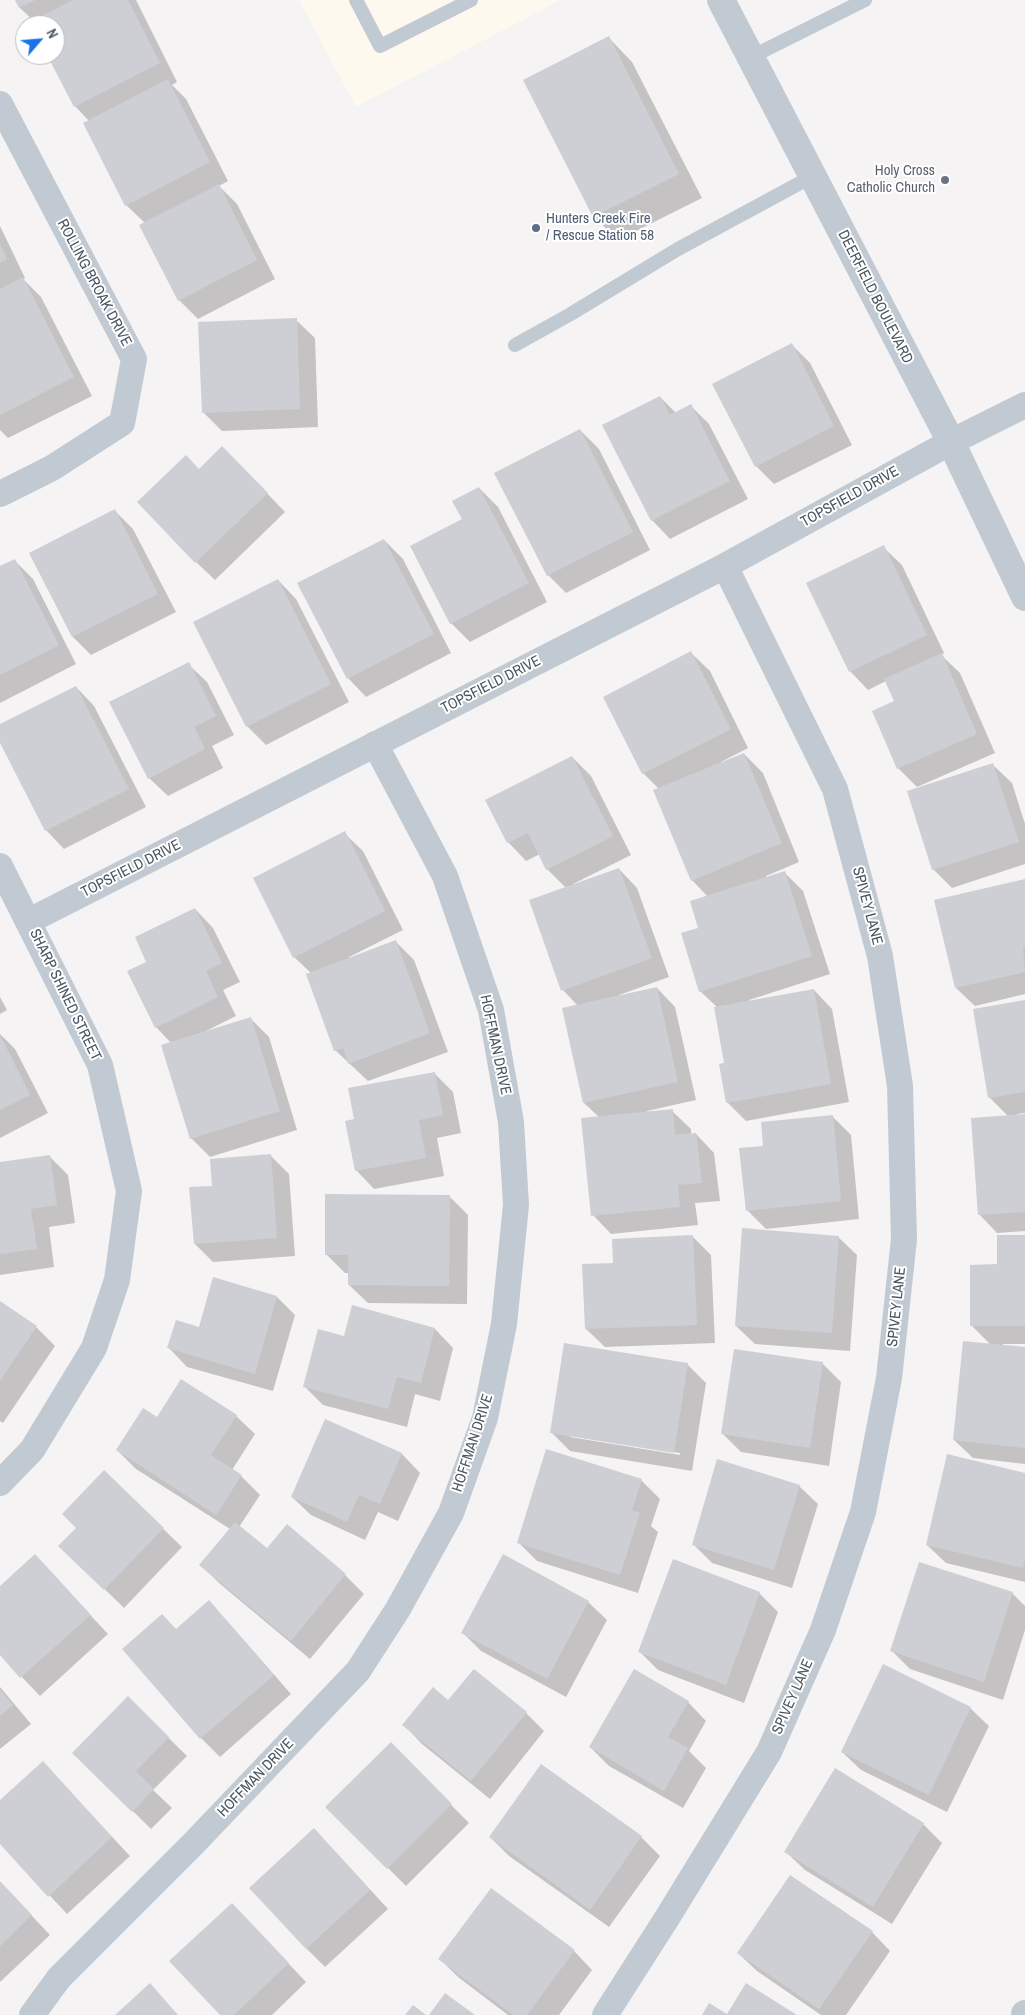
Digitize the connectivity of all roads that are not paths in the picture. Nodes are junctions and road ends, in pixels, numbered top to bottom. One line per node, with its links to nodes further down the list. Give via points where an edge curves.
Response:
1 (356, 0): 2 (lane, via 380,46)
2 (471, 0)
3 (721, 0): 5 (street, DEERFIELD BOULEVARD)
4 (865, 0): 5 (lane)
5 (751, 57): 7 (street, DEERFIELD BOULEVARD)
6 (0, 104): 11 (street, ROLLING BROAK DRIVE, via 134,360 122,424 52,468)
7 (813, 176): 8 (lane, via 678,249); 10 (street, DEERFIELD BOULEVARD)
8 (515, 345)
9 (1025, 404): 10 (street, TOPSFIELD DRIVE)
10 (951, 442): 12 (street, TOPSFIELD DRIVE); 13 (street, DEERFIELD BOULEVARD)
11 (0, 494)
12 (725, 566): 14 (street, TOPSFIELD DRIVE); 19 (street, SPIVEY LANE, via 835,789 880,956 900,1086 904,1239 889,1378 863,1512 823,1630 768,1752)
13 (1025, 597)
14 (375, 744): 16 (street, TOPSFIELD DRIVE); 18 (street, HOFFMAN DRIVE, via 445,876 491,1010 511,1122 516,1205 504,1324 485,1418 451,1514 398,1609 358,1672 59,1978)
15 (0, 866): 16 (street, SHARP SHINED STREET)
16 (29, 921): 17 (street, SHARP SHINED STREET, via 100,1065 129,1191 117,1280 94,1348 32,1450)
17 (0, 1483)
18 (32, 2015)
19 (605, 2015)

